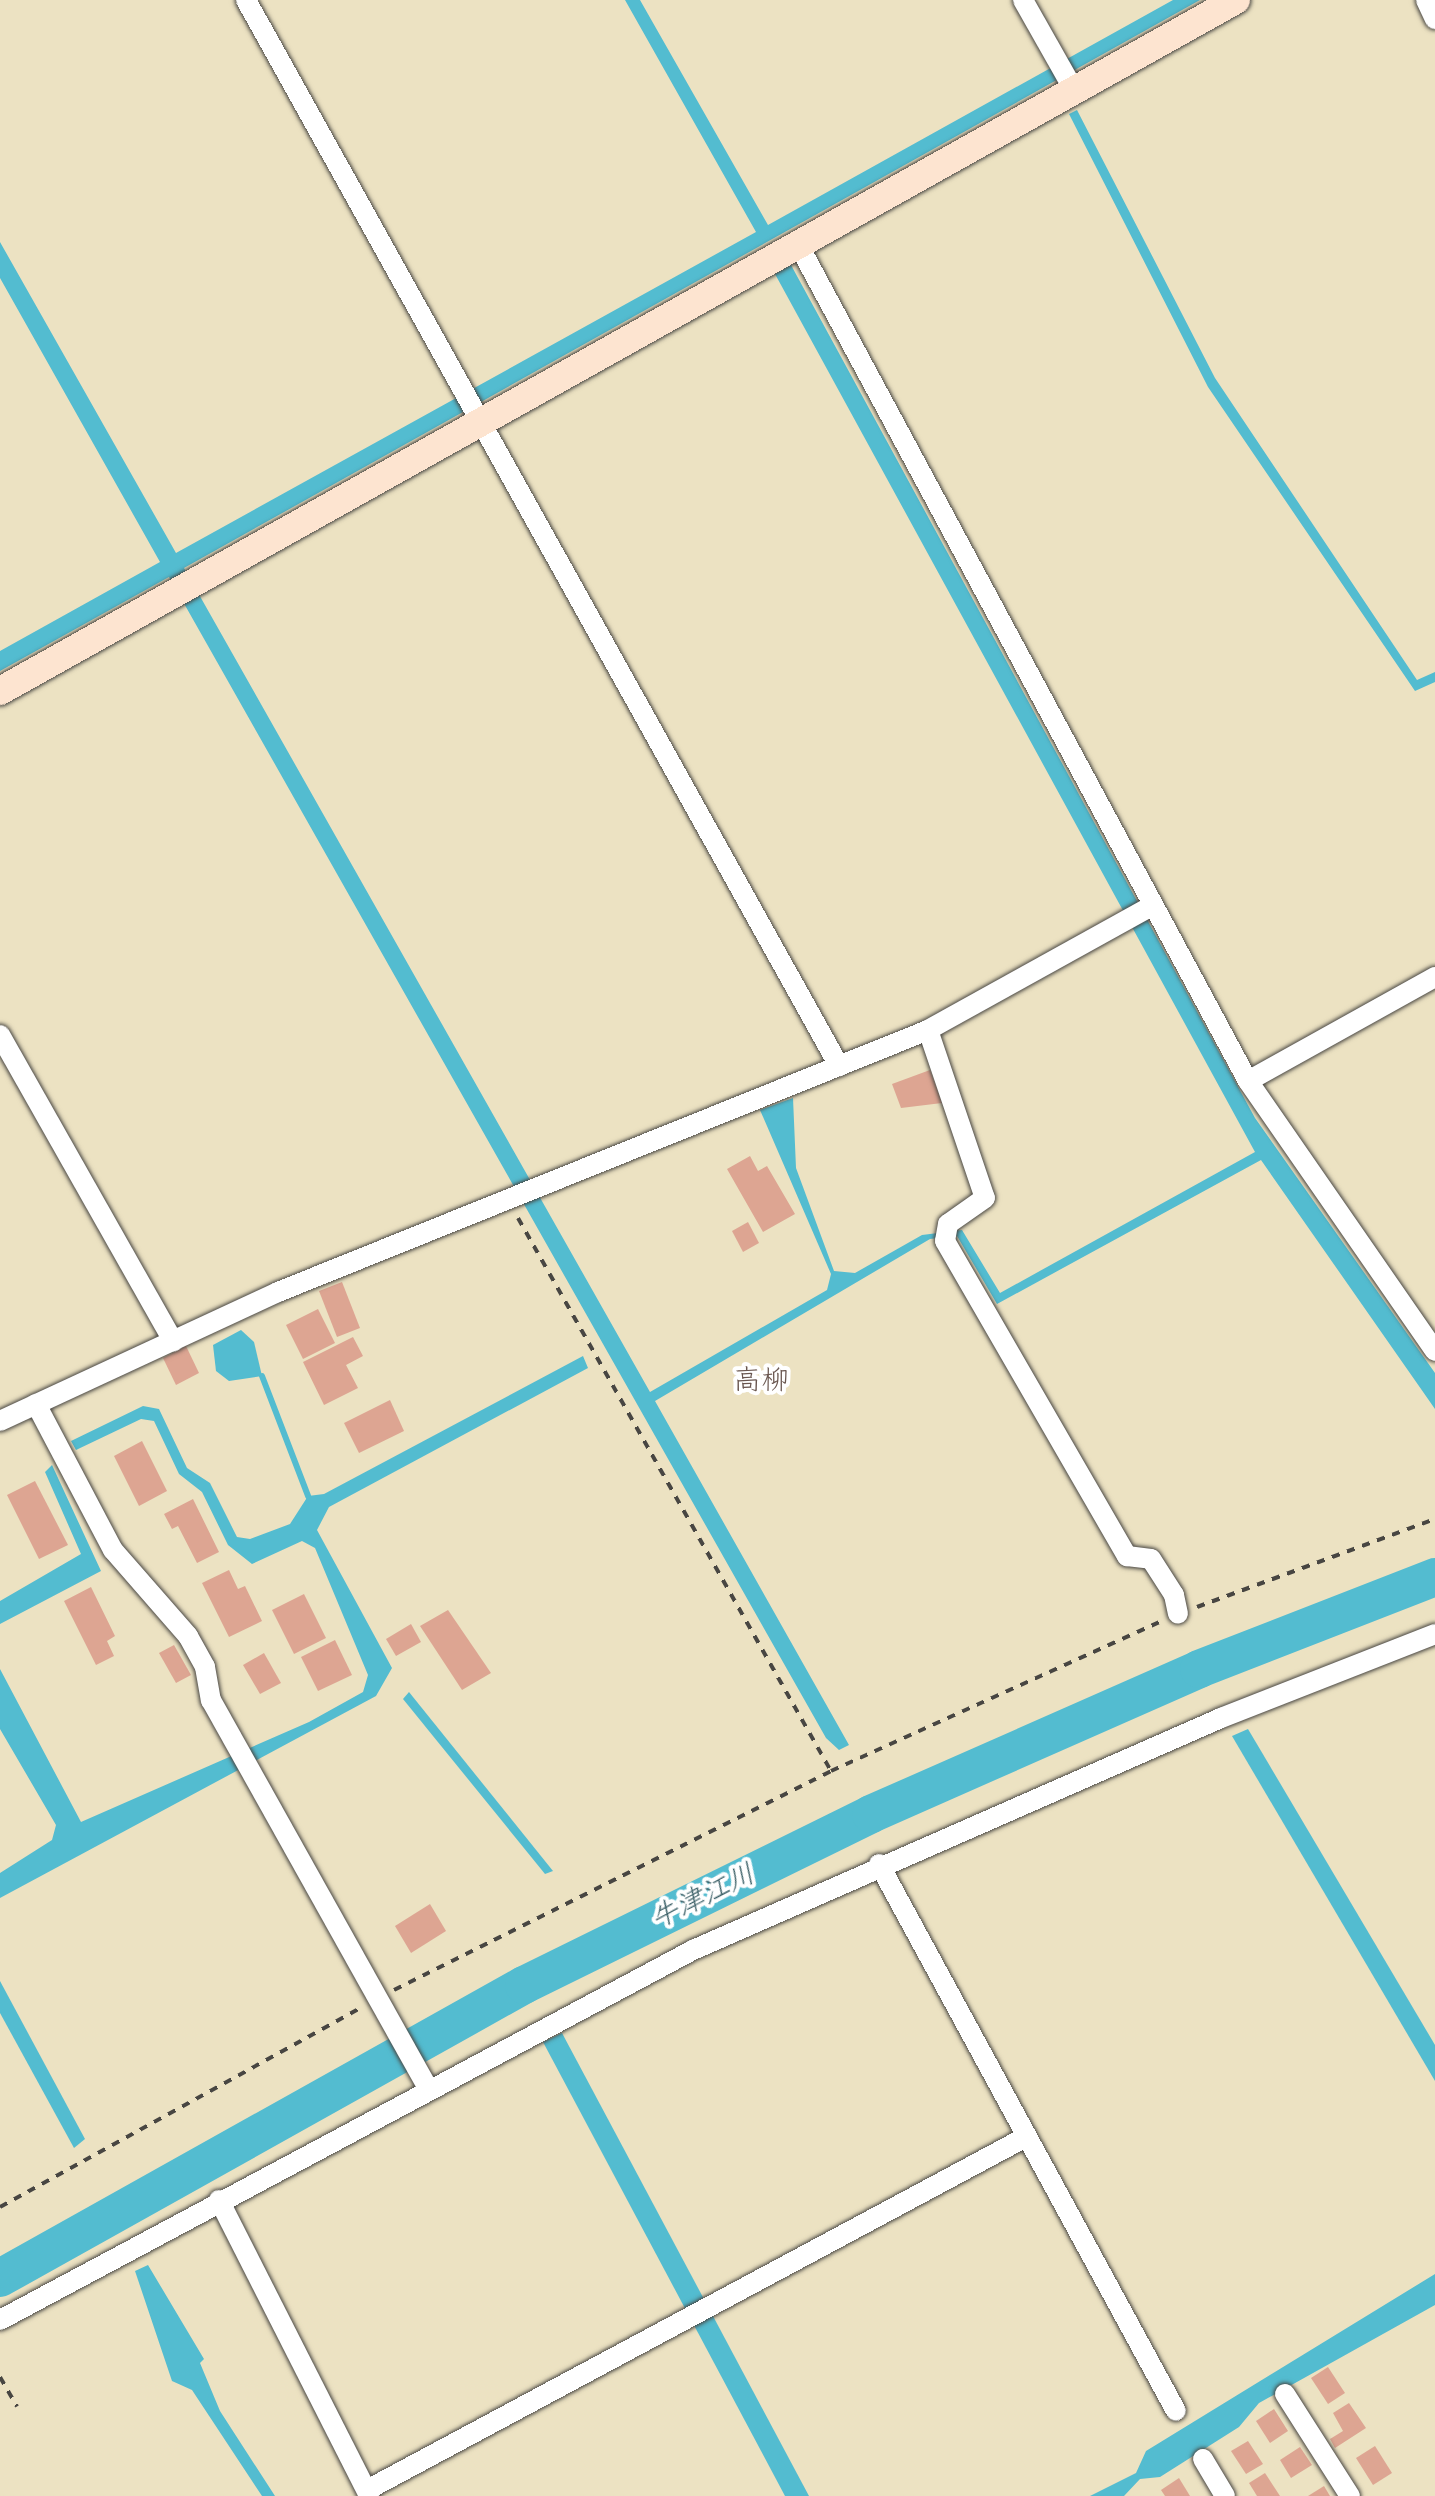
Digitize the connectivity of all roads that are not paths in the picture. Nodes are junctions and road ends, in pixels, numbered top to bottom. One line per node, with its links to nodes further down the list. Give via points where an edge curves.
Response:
1 (246, 0): 8 (street)
2 (1023, 0): 6 (street)
3 (1236, 0): 6 (street)
4 (1426, 0): 5 (street)
5 (1435, 19)
6 (1074, 90): 7 (street)
7 (798, 244): 8 (street); 10 (street)
8 (484, 420): 9 (street); 14 (street)
9 (0, 691)
10 (1150, 907): 12 (street); 15 (street)
11 (1435, 976): 15 (street)
12 (928, 1030): 14 (street); 20 (street, via 985,1198 944,1235 1128,1556 1151,1560 1174,1594)
13 (0, 1034): 16 (street)
14 (840, 1066): 16 (street)
15 (1248, 1080): 17 (street)
16 (173, 1340): 18 (street)
17 (1435, 1351)
18 (36, 1404): 19 (street); 23 (street, via 113,1550 188,1636 205,1668 210,1700)
19 (0, 1421)
20 (1178, 1614)
21 (1435, 1634): 22 (street)
22 (879, 1864): 23 (street, via 692,1950); 24 (street)
23 (427, 2087): 25 (street)
24 (1026, 2137): 28 (street); 30 (street)
25 (219, 2200): 26 (street); 30 (street)
26 (0, 2320)
27 (1285, 2394): 32 (street)
28 (1176, 2412)
29 (1202, 2459): 31 (street)
30 (368, 2493)
31 (1225, 2496)
32 (1350, 2496)

